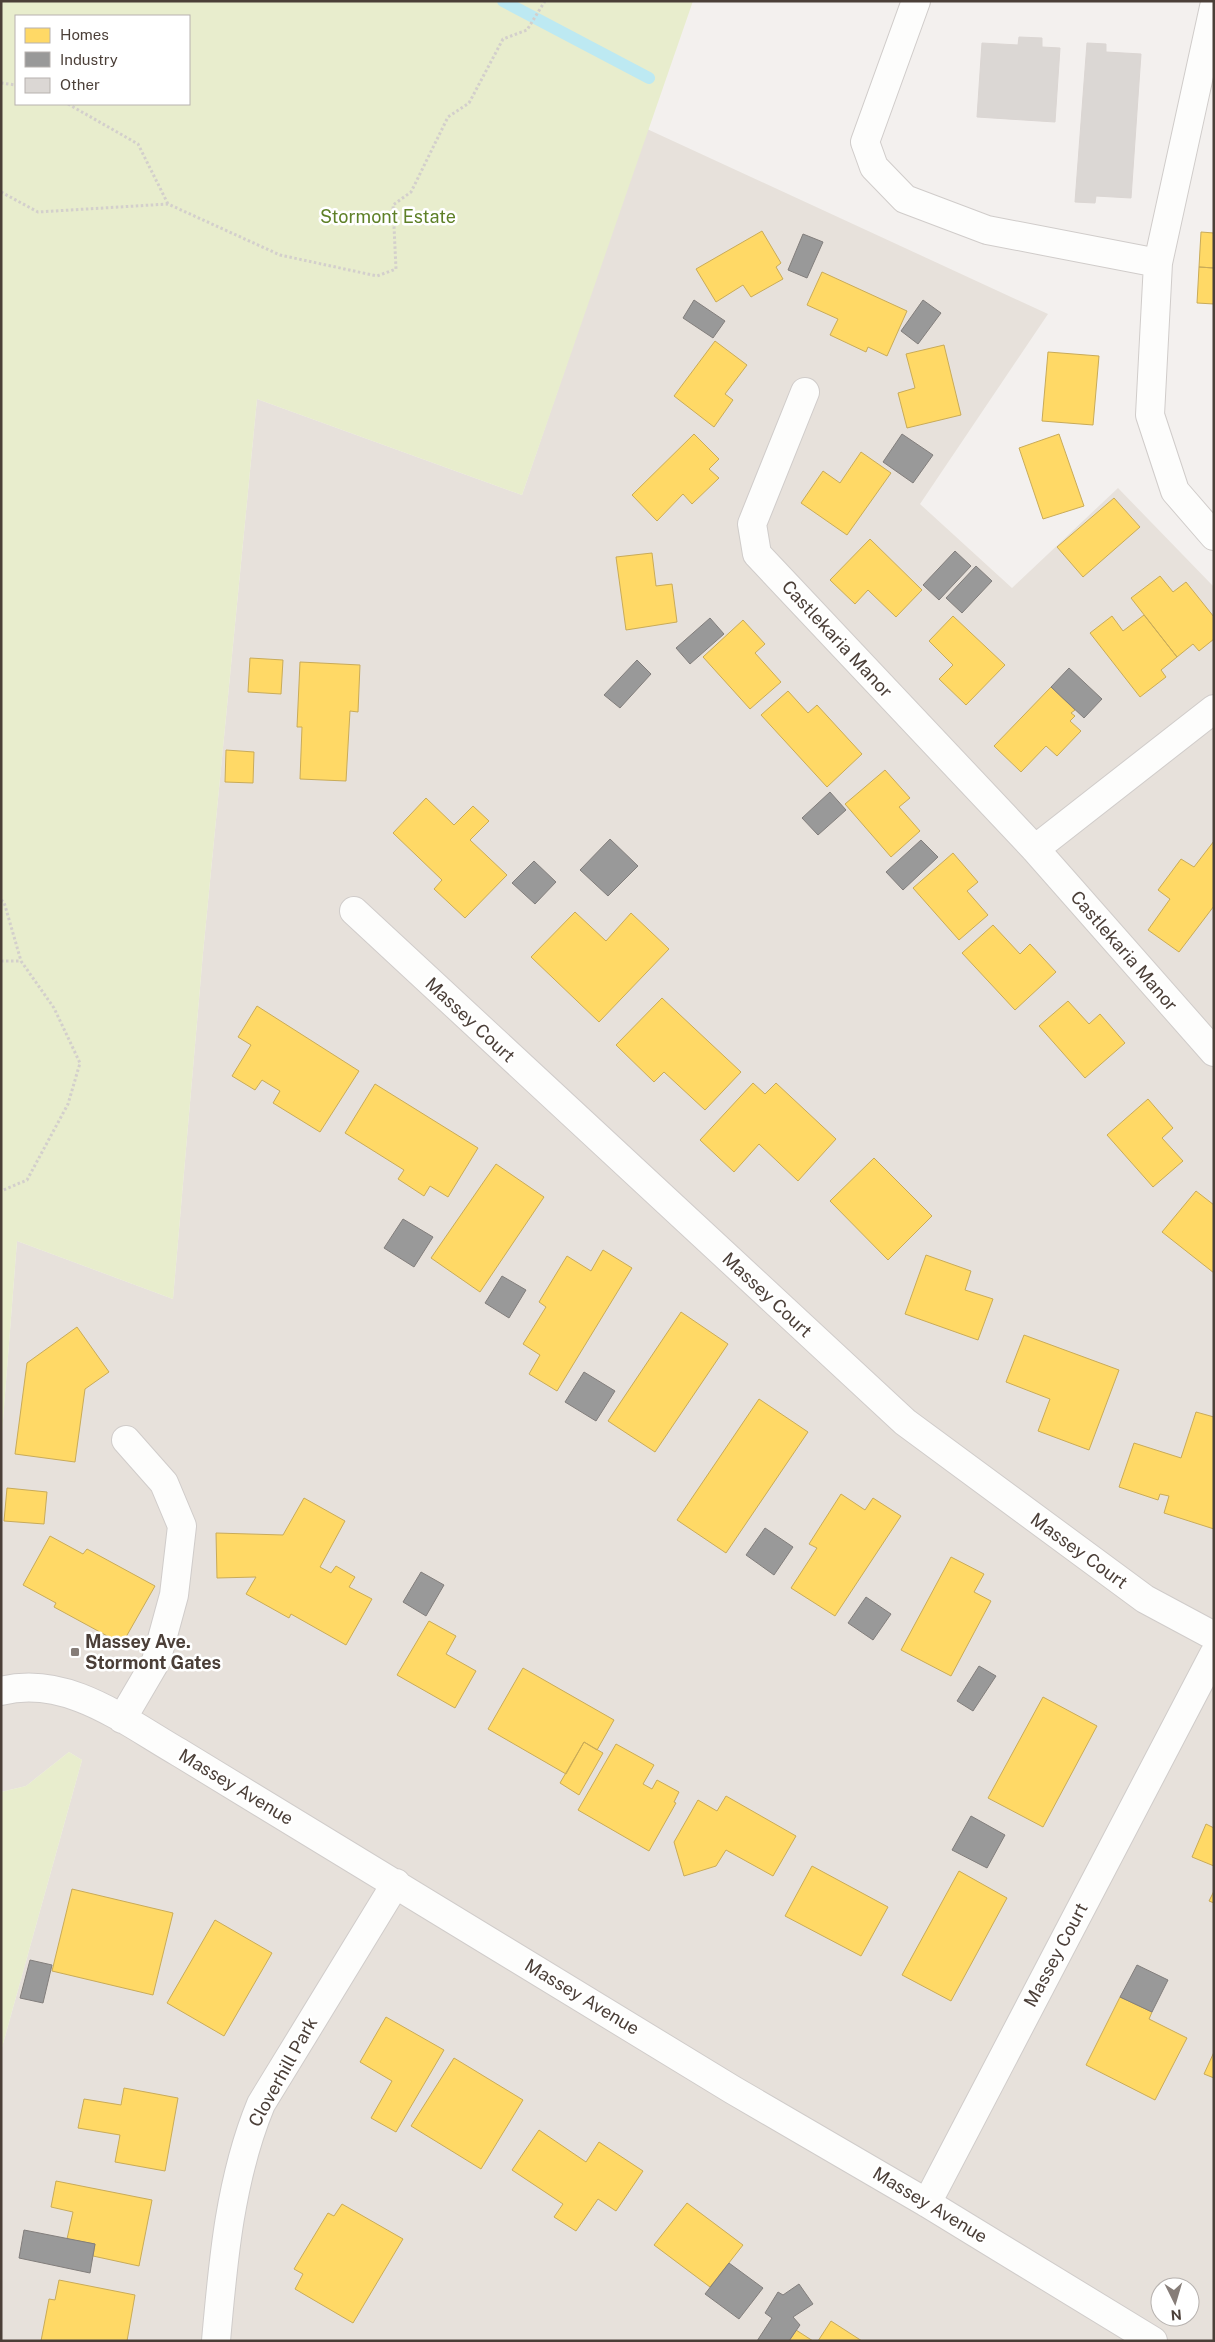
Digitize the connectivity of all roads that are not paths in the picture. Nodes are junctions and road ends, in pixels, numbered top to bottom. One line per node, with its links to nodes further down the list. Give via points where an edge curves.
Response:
1 (916, 1): 3 (street, via 865,142 874,167 905,199 987,230)
2 (1213, 11): 3 (street)
3 (1158, 263): 5 (street, via 1150,415 1175,490)
4 (806, 392): 7 (street, Castlekaria Manor, via 752,524 757,554)
5 (1214, 536)
6 (1214, 708): 7 (street)
7 (1035, 849): 9 (street, Castlekaria Manor)
8 (354, 911): 11 (street, Massey Court, via 905,1422 1145,1599)
9 (1214, 1052)
10 (126, 1440): 14 (street, via 164,1483 182,1526 174,1595 156,1661)
11 (1214, 1636)
12 (1214, 1654): 16 (street, Massey Court)
13 (1, 1691): 14 (street, Massey Avenue, via 16,1687 55,1689 87,1699)
14 (122, 1719): 15 (street, Massey Avenue)
15 (396, 1883): 16 (street, Massey Avenue, via 733,2090); 17 (street, Cloverhill Park, via 261,2104 247,2139 224,2252)
16 (927, 2203): 18 (street, Massey Avenue)
17 (216, 2341)
18 (1153, 2341)

